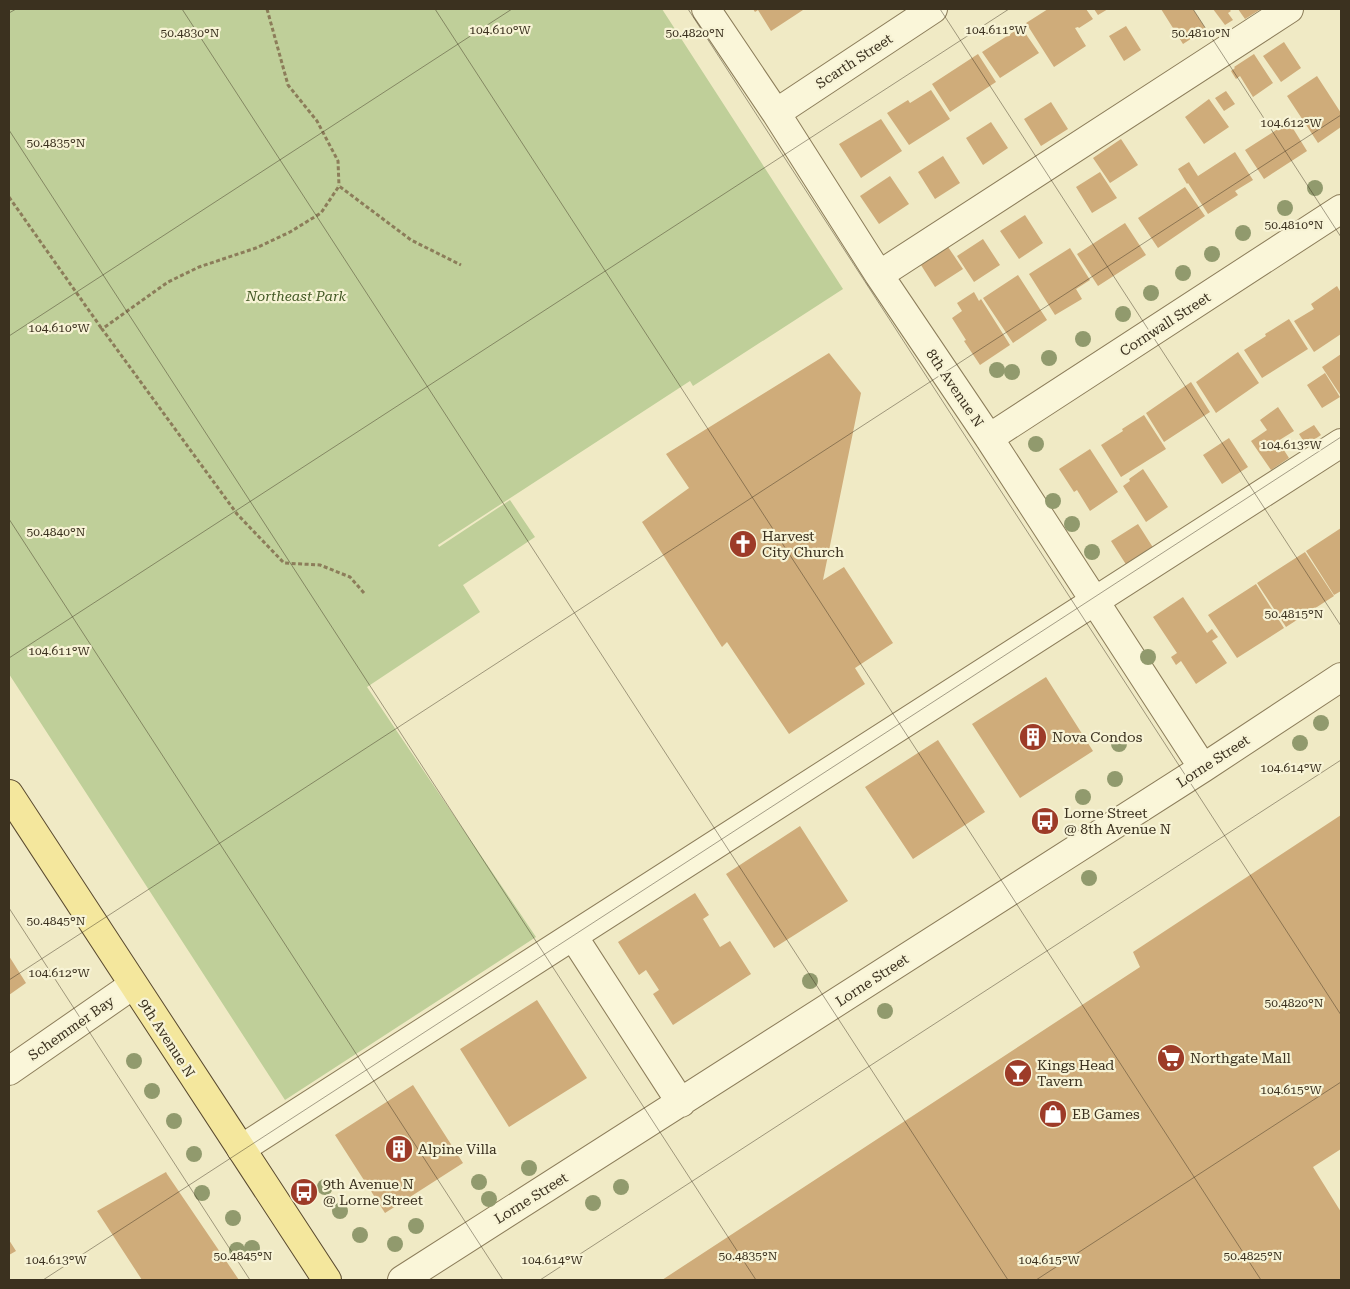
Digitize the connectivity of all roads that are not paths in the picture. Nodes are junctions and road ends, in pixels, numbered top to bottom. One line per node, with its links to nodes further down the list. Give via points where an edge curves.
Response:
1 (706, 9): 4 (street, 8th Avenue N)
2 (933, 9): 4 (street, Scarth Street)
3 (1289, 9): 6 (street)
4 (776, 113): 6 (street, 8th Avenue N)
5 (1341, 209): 7 (street, Cornwall Street)
6 (879, 275): 7 (street, 8th Avenue N)
7 (989, 438): 9 (street, 8th Avenue N)
8 (1341, 443): 9 (street)
9 (1095, 602): 11 (street, 8th Avenue N); 13 (street)
10 (1341, 677): 11 (street, Lorne Street)
11 (1203, 768): 16 (street, Lorne Street)
12 (9, 794): 14 (main road, 9th Avenue N)
13 (573, 936): 16 (street); 17 (street)
14 (133, 985): 15 (street, Schemmer Bay); 17 (main road, 9th Avenue N)
15 (9, 1071)
16 (681, 1103): 19 (street, Lorne Street)
17 (240, 1149): 18 (main road, 9th Avenue N)
18 (327, 1280)
19 (402, 1280)

